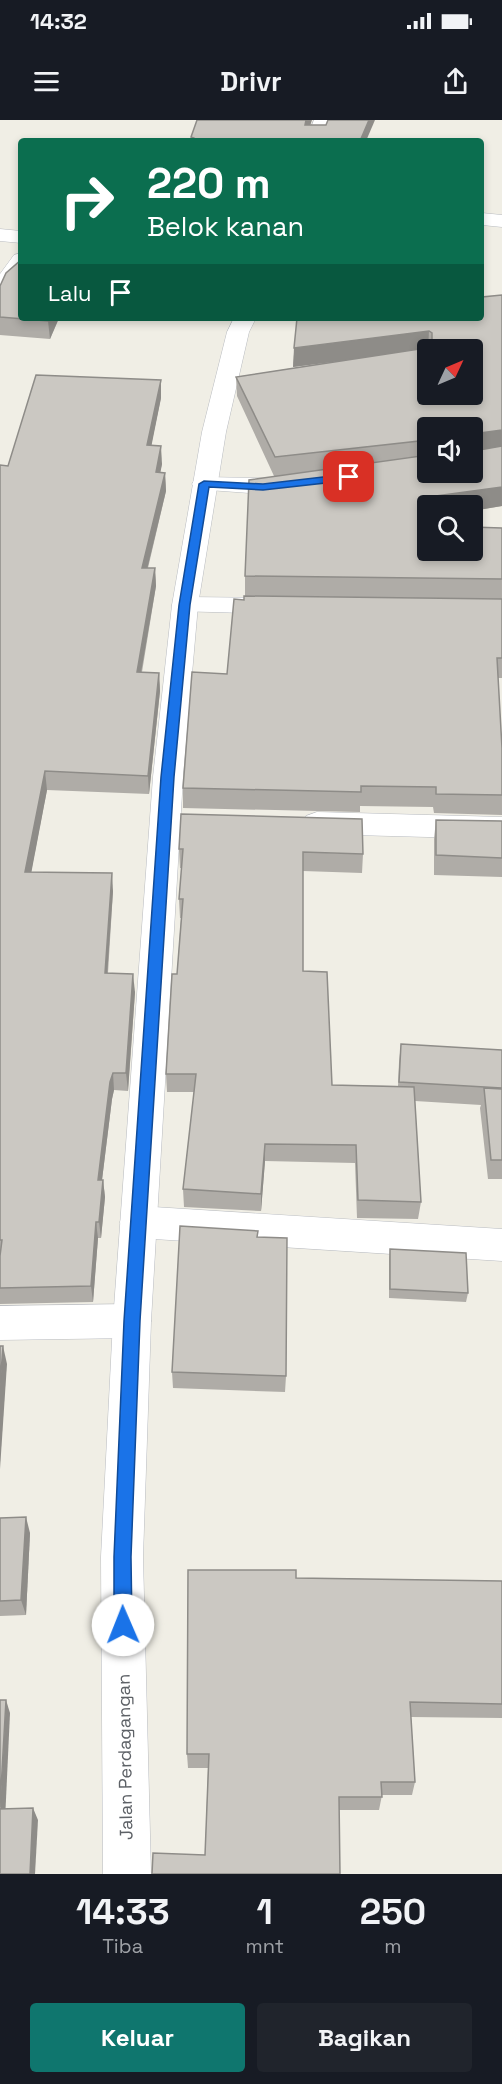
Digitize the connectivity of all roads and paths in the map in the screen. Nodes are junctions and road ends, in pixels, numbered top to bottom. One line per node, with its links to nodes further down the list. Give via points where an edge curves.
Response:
1 (323, 120): 2 (street)
2 (316, 138)
3 (484, 219): 4 (street)
4 (502, 221)
5 (0, 235): 6 (street)
6 (18, 237)
7 (18, 264): 8 (street)
8 (0, 285)
9 (244, 321): 11 (street, Jalan Perdagangan, via 238,332 238,384 213,432)
10 (309, 482): 11 (street, via 263,487)
11 (204, 484): 12 (street, Jalan Perdagangan)
12 (185, 605): 13 (street); 16 (street, Jalan Perdagangan, via 177,820)
13 (302, 606)
14 (295, 822): 15 (street)
15 (502, 828)
16 (138, 1222): 17 (street); 18 (street, Jalan Perdagangan)
17 (502, 1245)
18 (132, 1321): 19 (street); 20 (street, Jalan Perdagangan, via 122,1557)
19 (0, 1323)
20 (127, 1874)

